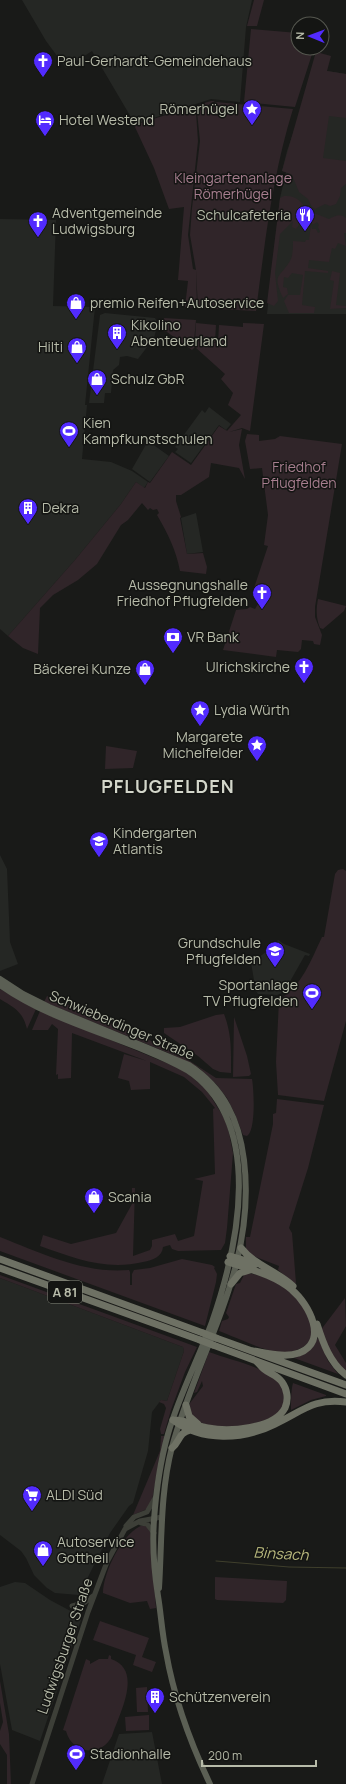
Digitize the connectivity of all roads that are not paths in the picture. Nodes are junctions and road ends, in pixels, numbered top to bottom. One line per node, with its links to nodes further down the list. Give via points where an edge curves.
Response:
1 (0, 979): 3 (main road, Schwieberdinger Straße, via 49,1007 179,1060 199,1072 216,1088 228,1104 237,1123 242,1147 246,1205)
2 (0, 986): 5 (main road, Schwieberdinger Straße, via 47,1012 176,1064 208,1088 220,1103 229,1123 238,1169 237,1207)
3 (241, 1248): 6 (main road, Schwieberdinger Straße); 7 (highway)
4 (0, 1259): 11 (highway, A 81)
5 (229, 1259): 6 (highway); 20 (main road, Schwieberdinger Straße, via 212,1321)
6 (238, 1262): 7 (highway); 9 (highway, A 81); 10 (main road, Schwieberdinger Straße)
7 (264, 1266): 15 (highway, via 289,1282 305,1299 315,1317 328,1354)
8 (0, 1268): 11 (highway, A 81)
9 (250, 1270): 10 (highway, via 240,1274); 13 (highway, A 81, via 293,1291 306,1306 315,1326 311,1343 298,1354)
10 (231, 1284): 19 (main road, Schwieberdinger Straße)
11 (201, 1337): 12 (highway, A 81, bridge)
12 (215, 1341): 13 (highway, A 81); 14 (highway, A 81)
13 (253, 1351): 16 (highway, A 81)
14 (256, 1360): 17 (highway, A 81); 22 (highway, A 81, via 285,1387 286,1404 279,1416 261,1424 234,1430 219,1430)
15 (346, 1375)
16 (346, 1385)
17 (346, 1394)
18 (346, 1402): 23 (highway, via 328,1401 315,1404 274,1425 239,1435 215,1436)
19 (186, 1405): 21 (main road, Schwieberdinger Straße); 22 (highway, via 189,1416)
20 (173, 1420): 21 (highway); 25 (main road, Schwieberdinger Straße, via 163,1456)
21 (180, 1422): 22 (highway, A 81); 23 (highway); 24 (main road, Schwieberdinger Straße)
22 (199, 1425)
23 (190, 1430): 24 (highway, via 181,1434)
24 (172, 1448): 28 (main road, Schwieberdinger Straße)
25 (157, 1495): 26 (street, via 150,1509); 27 (main road, Schwieberdinger Straße)
26 (143, 1514): 27 (street, Ludwigsburger Straße); 30 (street, via 130,1521)
27 (155, 1517): 28 (street, Ludwigsburger Straße); 29 (street, Ludwigsburger Straße); 31 (main road, Schwieberdinger Straße)
28 (162, 1518): 33 (main road, Schwieberdinger Straße)
29 (134, 1523): 30 (street, Ludwigsburger Straße); 31 (street, via 147,1524)
30 (125, 1529): 32 (street, Ludwigsburger Straße, via 107,1562)
31 (154, 1533): 33 (main road, Schwieberdinger Straße)
32 (94, 1596): 34 (street, via 84,1603); 35 (street, Ludwigsburger Straße)
33 (158, 1599): 36 (main road, via 166,1654 178,1702)
34 (72, 1606)
35 (32, 1784)
36 (210, 1784)

